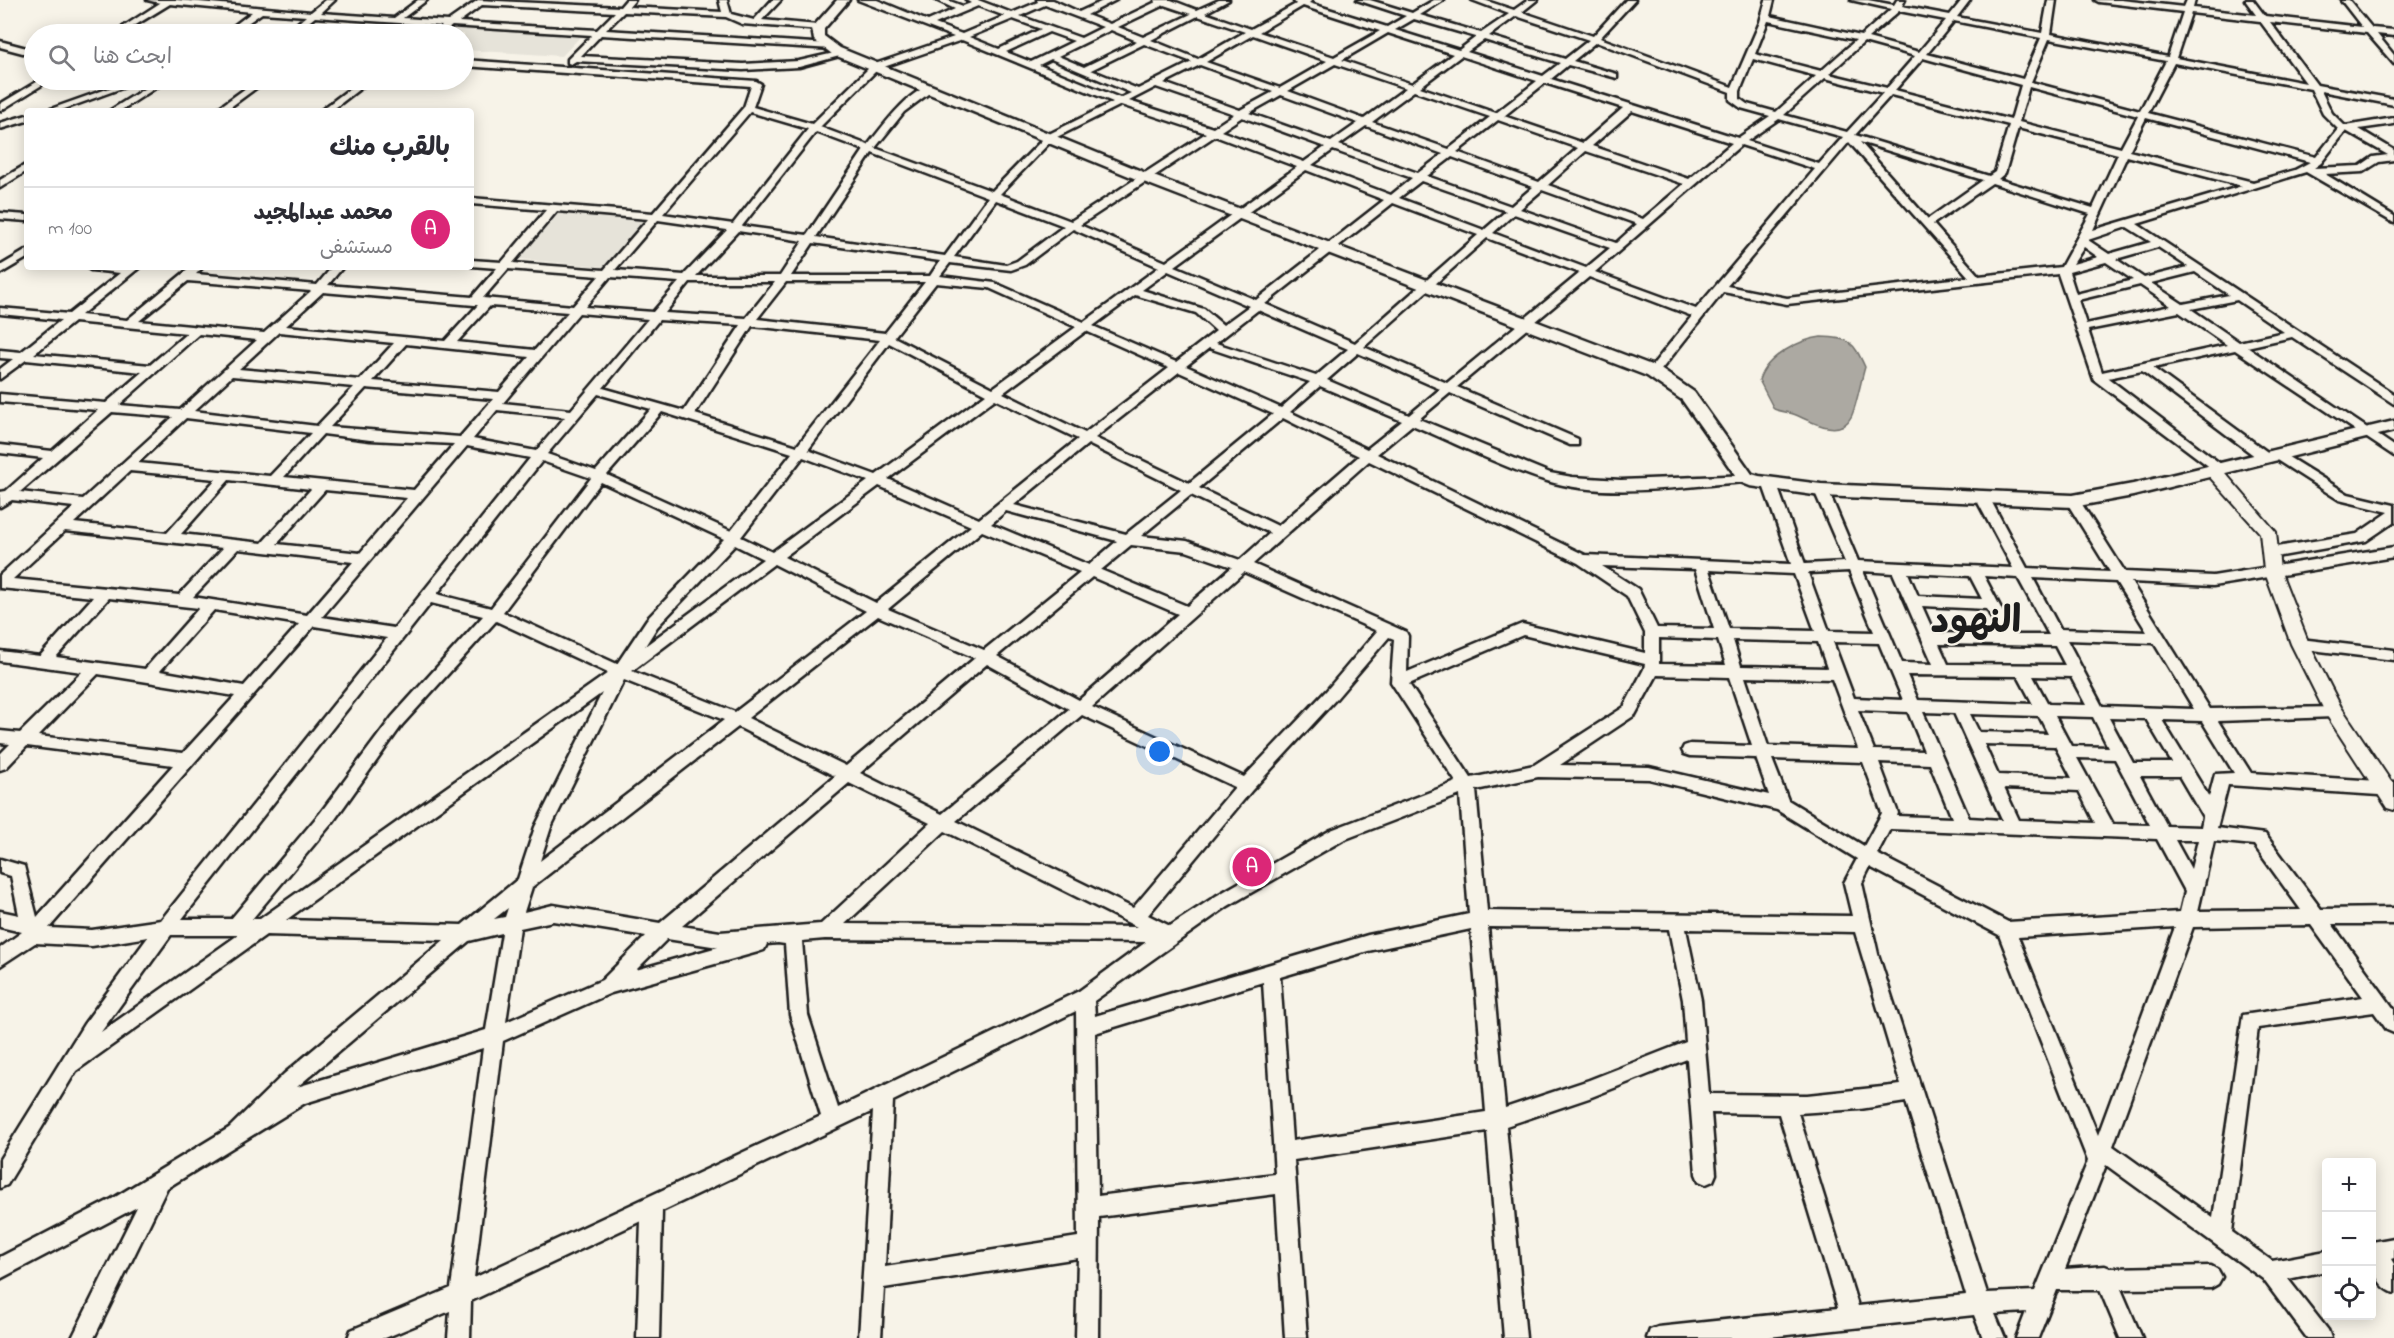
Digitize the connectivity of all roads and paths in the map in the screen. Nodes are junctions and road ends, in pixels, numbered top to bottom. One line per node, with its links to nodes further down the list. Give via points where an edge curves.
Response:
1 (151, 0): 33 (street)
2 (286, 0): 40 (street)
3 (331, 0): 45 (street)
4 (423, 0): 51 (street)
5 (579, 0): 36 (street)
6 (631, 0): 38 (street)
7 (680, 0): 41 (street)
8 (723, 0): 46 (street)
9 (777, 0): 56 (street)
10 (843, 0): 63 (highway)
11 (870, 0): 61 (street)
12 (940, 0): 37 (street)
13 (1112, 0): 47 (street)
14 (1225, 0): 44 (street)
15 (1361, 0): 49 (street)
16 (1440, 0): 49 (street)
17 (1476, 0): 42 (street)
18 (1533, 0): 42 (street)
19 (1631, 0): 77 (street)
20 (1770, 0): 50 (street)
21 (1855, 0): 35 (street)
22 (1966, 0): 52 (street)
23 (2052, 0): 74 (street)
24 (2099, 0): 39 (street)
25 (2191, 0): 39 (street)
26 (2249, 0): 53 (street)
27 (2345, 0): 67 (street)
28 (482, 1): 36 (street); 54 (street)
29 (974, 1): 37 (street); 48 (street)
30 (1045, 1): 47 (street); 48 (street)
31 (1164, 1): 44 (street); 62 (street)
32 (1301, 1): 66 (street); 69 (street)
33 (168, 2): 34 (street); 57 (street)
34 (185, 2): 40 (street)
35 (1898, 4): 52 (street); 78 (street)
36 (571, 7): 38 (street)
37 (962, 9): 61 (street)
38 (620, 10): 41 (street); 68 (street)
39 (2187, 10): 53 (street); 95 (street)
40 (264, 12): 45 (street); 58 (street)
41 (668, 12): 43 (street)
42 (1517, 13): 72 (street); 77 (street)
43 (712, 14): 46 (street); 55 (street)
44 (1197, 14): 69 (street); 76 (street)
45 (310, 15): 51 (street); 59 (street)
46 (727, 15): 56 (street)
47 (1080, 15): 62 (street)
48 (1013, 16): 65 (street); 75 (street)
49 (1413, 16): 66 (street); 72 (street)
50 (1765, 18): 78 (street); 91 (street)
51 (397, 19): 54 (street)
52 (1952, 19): 74 (street); 89 (street)
53 (2262, 19): 67 (street); 113 (street)
54 (456, 22): 60 (street); 68 (street)
55 (705, 22)
56 (756, 22): 63 (street)
57 (140, 24)
58 (244, 24)
59 (300, 24)
60 (453, 24)
61 (927, 24): 75 (street)
62 (1112, 27): 76 (street); 79 (street)
63 (818, 28): 85 (highway, via 818,38)
64 (699, 29): 73 (street)
65 (1049, 29): 79 (street); 87 (street)
66 (1388, 31): 88 (street); 94 (street)
67 (2370, 31): 70 (street); 99 (street)
68 (597, 32): 71 (street); 92 (street)
69 (1251, 32): 94 (street); 97 (street)
70 (2394, 33)
71 (672, 36): 73 (street); 82 (street)
72 (1481, 36): 88 (street); 98 (street)
73 (692, 37): 80 (street)
74 (2046, 37): 95 (street); 111 (street)
75 (960, 38): 87 (street); 103 (street)
76 (1145, 39): 97 (street); 105 (street)
77 (1595, 39): 98 (street); 121 (street)
78 (1861, 39): 89 (street); 106 (street)
79 (1082, 41): 90 (street)
80 (764, 42): 84 (street); 85 (street)
81 (0, 44): 83 (street)
82 (664, 44)
83 (24, 50)
84 (757, 50)
85 (836, 51): 102 (street, via 799,64); 103 (highway)
86 (656, 52): 96 (street)
87 (998, 53): 101 (street)
88 (1459, 54): 109 (street); 112 (street)
89 (1922, 55): 111 (street); 123 (street)
90 (1050, 56): 101 (street); 105 (street)
91 (1751, 56): 106 (street); 121 (street)
92 (574, 58): 96 (street); 104 (street)
93 (750, 58): 102 (street)
94 (1335, 60): 112 (street); 120 (street)
95 (2170, 60): 113 (street); 133 (street)
96 (648, 61): 102 (street); 107 (street)
97 (1199, 62): 110 (street); 120 (street)
98 (1566, 62): 108 (street); 109 (street)
99 (2394, 62)
100 (474, 64): 104 (street)
101 (1030, 66): 124 (street)
102 (743, 67)
103 (875, 67): 114 (highway); 142 (street)
104 (562, 70): 107 (street)
105 (1084, 70): 122 (street)
106 (1824, 73): 123 (street); 135 (street)
107 (635, 75): 131 (street, via 756,84)
108 (1614, 76)
109 (1544, 80): 132 (street); 136 (street)
110 (1154, 83): 122 (street); 134 (street)
111 (2026, 83): 133 (street); 140 (street)
112 (1413, 87): 136 (street); 138 (street)
113 (2315, 88): 125 (street); 143 (street, via 2328,114)
114 (929, 89): 146 (highway); 150 (street, via 901,110)
115 (28, 90): 126 (street)
116 (110, 90): 127 (street)
117 (148, 90): 128 (street)
118 (248, 90): 129 (street)
119 (353, 90): 130 (street)
120 (1282, 91): 134 (street); 138 (street)
121 (1735, 91): 135 (street, via 1735,100 1744,106)
122 (1137, 92): 124 (street)
123 (1890, 92): 140 (street); 145 (street)
124 (1119, 101): 144 (street); 146 (street)
125 (2394, 102)
126 (0, 107)
127 (59, 108)
128 (119, 108)
129 (223, 108)
130 (329, 108)
131 (748, 108): 142 (street); 174 (street)
132 (1629, 108): 147 (street); 149 (street)
133 (2142, 113): 152 (street); 156 (street)
134 (1241, 114): 144 (street); 148 (street)
135 (1778, 115): 145 (street); 147 (street)
136 (1496, 116): 149 (street); 151 (street)
137 (24, 119): 141 (street)
138 (1366, 121): 148 (street); 151 (street)
139 (2394, 121): 143 (street)
140 (2012, 125): 152 (street); 160 (street, via 2000,173)
141 (0, 126)
142 (814, 128): 150 (street); 183 (street)
143 (2347, 128): 153 (street); 156 (street)
144 (1214, 132): 154 (street); 159 (street)
145 (1849, 136): 155 (street); 160 (street); 180 (street)
146 (1050, 137): 159 (highway); 166 (street)
147 (1739, 142): 155 (street); 163 (street)
148 (1331, 146): 154 (street); 158 (street)
149 (1585, 146): 163 (street); 164 (street)
150 (870, 148): 166 (street); 185 (street)
151 (1449, 153): 158 (street); 164 (street)
152 (2123, 153): 165 (street); 171 (street)
153 (2394, 155): 156 (street, via 2376,159 2363,169)
154 (1306, 166): 167 (street); 172 (street)
155 (1822, 168): 212 (street)
156 (2309, 168): 165 (street); 175 (street)
157 (24, 169): 162 (street)
158 (1421, 177): 167 (street); 170 (street)
159 (1146, 178): 172 (highway); 181 (street)
160 (1991, 180): 171 (street); 180 (street)
161 (24, 181): 162 (street)
162 (4, 182)
163 (1690, 183): 179 (street)
164 (1541, 185): 170 (street); 179 (street)
165 (2251, 185): 178 (street)
166 (994, 195): 181 (street); 193 (street)
167 (1391, 200): 184 (street); 188 (street)
168 (474, 201): 169 (street)
169 (554, 208): 174 (street); 195 (street)
170 (1513, 209): 184 (street); 189 (street)
171 (2096, 212): 186 (street)
172 (1241, 213): 188 (highway); 196 (street)
173 (0, 216): 176 (street)
174 (654, 216): 183 (street); 204 (street)
175 (2392, 216)
176 (14, 217): 177 (street); 182 (street)
177 (24, 218)
178 (2130, 222): 186 (street); 187 (street)
179 (1643, 223): 189 (street)
180 (1927, 224): 209 (street)
181 (1072, 225): 193 (street, via 1021,263 1007,268); 196 (street)
182 (0, 227)
183 (736, 227): 185 (street); 206 (street)
184 (1486, 234): 203 (street); 211 (street)
185 (810, 238): 193 (street); 207 (street)
186 (2084, 239): 192 (street); 201 (street)
187 (2161, 243): 192 (street); 197 (street)
188 (1329, 247): 211 (highway); 218 (street)
189 (1617, 247): 203 (street)
190 (0, 257): 191 (street)
191 (24, 257): 202 (street)
192 (2107, 258): 201 (street); 210 (street)
193 (948, 259): 208 (street)
194 (474, 263): 195 (street)
195 (503, 266): 204 (street); 217 (street)
196 (1166, 267): 214 (street); 218 (street)
197 (2198, 268): 210 (street); 215 (street)
198 (132, 270): 224 (street)
199 (194, 270): 205 (street)
200 (335, 270): 213 (street)
201 (2064, 270): 209 (street); 216 (street)
202 (0, 271)
203 (1587, 273): 222 (street); 226 (street)
204 (605, 274): 206 (street); 220 (street)
205 (186, 277): 213 (street); 227 (street)
206 (687, 279): 207 (street); 223 (street)
207 (783, 279): 208 (street); 225 (street)
208 (933, 279): 228 (street, via 991,285); 234 (street)
209 (1976, 279): 212 (street, via 1788,301)
210 (2142, 281): 216 (street); 219 (street)
211 (1429, 286): 226 (highway); 239 (street)
212 (1721, 288): 222 (street)
213 (319, 289): 217 (street); 232 (street)
214 (1133, 291): 228 (street); 231 (street, via 1200,311)
215 (2239, 296): 219 (street); 233 (street)
216 (2072, 298): 229 (street)
217 (480, 302): 220 (street); 237 (street)
218 (1255, 305): 231 (street); 239 (street)
219 (2181, 308): 229 (street); 238 (street)
220 (575, 310): 223 (street); 241 (street)
221 (0, 311): 224 (street)
222 (1698, 314): 247 (street)
223 (656, 316): 225 (street); 252 (street)
224 (71, 318): 227 (street); 242 (street)
225 (749, 322): 234 (street); 263 (street)
226 (1525, 323): 247 (highway); 253 (street)
227 (129, 324): 230 (street)
228 (1085, 326): 243 (street); 254 (street)
229 (2081, 328): 249 (street)
230 (197, 330): 232 (street); 245 (street)
231 (1223, 331): 236 (street)
232 (271, 333): 235 (street); 246 (street)
233 (2295, 333): 238 (street); 256 (street)
234 (886, 337): 254 (street); 272 (street)
235 (403, 341): 237 (street); 251 (street)
236 (1208, 344): 243 (street); 250 (street)
237 (448, 345): 241 (street)
238 (2237, 346): 244 (street); 267 (street)
239 (1355, 348): 250 (street); 253 (street)
240 (0, 354): 242 (street)
241 (538, 354): 257 (street)
242 (24, 356): 245 (street); 248 (street)
243 (1179, 367): 260 (street); 268 (street)
244 (2144, 367): 249 (street); 277 (street)
245 (152, 369): 259 (street)
246 (228, 372): 251 (street); 261 (street)
247 (1653, 372): 282 (highway, via 1689,396)
248 (0, 375)
249 (2098, 377): 279 (street)
250 (1318, 381): 260 (street); 264 (street)
251 (363, 384): 257 (street); 266 (street)
252 (594, 389): 258 (street); 262 (street)
253 (1447, 389): 264 (street); 270 (street)
254 (995, 394): 268 (street); 284 (street)
255 (0, 398): 259 (street)
256 (2394, 399)
257 (498, 401): 262 (street); 269 (street)
258 (659, 407): 263 (street); 281 (street)
259 (108, 408): 261 (street); 274 (street)
260 (1282, 413): 275 (street); 287 (street)
261 (183, 414): 266 (street); 278 (street)
262 (574, 414): 276 (street)
263 (687, 416): 272 (street)
264 (1410, 420): 275 (street); 282 (street, via 1547,477 1577,484)
265 (2394, 426): 267 (highway)
266 (320, 430): 269 (street); 283 (street)
267 (2366, 433): 273 (street); 277 (highway)
268 (1088, 438): 287 (street); 294 (street)
269 (464, 441): 276 (street); 289 (street)
270 (1574, 442)
271 (0, 449): 274 (street)
272 (798, 451): 284 (street); 301 (street)
273 (2394, 452)
274 (54, 455): 290 (street)
275 (1368, 455): 299 (street); 308 (street)
276 (539, 456): 281 (street); 320 (street)
277 (2271, 456): 279 (highway); 295 (street, via 2344,498)
278 (126, 466): 280 (street); 293 (street)
279 (2216, 469): 292 (highway); 309 (main road, via 2268,532)
280 (226, 476): 283 (street); 300 (street)
281 (599, 476): 301 (street); 327 (street)
282 (1746, 478): 286 (highway)
283 (273, 481): 285 (street)
284 (880, 481): 297 (street); 307 (street)
285 (322, 485): 289 (street); 304 (street)
286 (1770, 485): 288 (highway); 314 (street)
287 (1192, 489): 299 (street); 302 (street)
288 (1821, 490): 291 (highway); 312 (street)
289 (418, 495): 306 (street)
290 (3, 497): 293 (street)
291 (1982, 497): 292 (highway); 317 (street)
292 (2073, 501): 318 (street)
293 (86, 504): 298 (street)
294 (1003, 506): 297 (street); 302 (street)
295 (2394, 509)
296 (2394, 515): 309 (street, via 2361,538)
297 (980, 525): 315 (street); 325 (street)
298 (62, 526): 300 (street); 319 (street, via 0,583)
299 (1281, 533): 311 (street)
300 (171, 537): 303 (street)
301 (733, 538): 307 (street); 351 (street, via 652,622)
302 (1130, 540): 311 (street, via 1187,546); 315 (street)
303 (235, 544): 304 (street); 321 (street)
304 (266, 547): 306 (street)
305 (2394, 552): 309 (street)
306 (364, 558): 328 (street)
307 (776, 558): 325 (street); 351 (street)
308 (1582, 560): 310 (street); 330 (street, via 1633,593)
309 (2271, 562): 318 (street, via 2213,581); 339 (main road)
310 (1700, 564): 314 (street); 332 (street)
311 (1244, 566): 326 (street); 329 (street)
312 (1853, 566): 313 (street); 314 (street); 335 (street)
313 (1898, 567): 316 (street); 322 (street)
314 (1799, 569): 334 (street)
315 (1094, 570): 326 (street); 342 (street)
316 (1974, 570): 317 (street); 324 (street)
317 (2023, 572): 318 (street); 333 (street)
318 (2119, 576): 337 (street)
319 (105, 593): 321 (street); 343 (street)
320 (428, 597): 327 (street); 331 (street)
321 (182, 600): 323 (street)
322 (1912, 601): 324 (street); 336 (street)
323 (210, 604): 328 (street); 353 (street)
324 (1991, 604): 338 (street)
325 (878, 610): 342 (street); 365 (street)
326 (1189, 613): 359 (street)
327 (494, 614): 351 (street); 409 (street, via 397,721 327,817)
328 (310, 620): 331 (street); 355 (street)
329 (1387, 630): 354 (street, via 1401,636); 383 (street)
330 (1652, 633): 332 (street); 344 (street)
331 (398, 634): 408 (street)
332 (1725, 636): 334 (street); 348 (street)
333 (2058, 637): 337 (street); 338 (street); 350 (street)
334 (1825, 638): 335 (street); 352 (street)
335 (1884, 638): 346 (street)
336 (1929, 638): 338 (street); 347 (street)
337 (2158, 638): 364 (street)
338 (2010, 640)
339 (2300, 644): 340 (street); 362 (main road)
340 (2394, 655)
341 (0, 656): 343 (street)
342 (986, 657): 359 (street); 380 (street)
343 (43, 662): 345 (street)
344 (1652, 664): 348 (street); 354 (street, via 1522,628); 379 (street, via 1630,711)
345 (95, 668): 353 (street); 368 (street)
346 (1898, 669): 347 (street); 357 (street)
347 (1943, 670): 349 (street)
348 (1734, 671): 352 (street); 371 (street)
349 (2024, 671): 350 (street); 360 (street)
350 (2076, 671): 361 (street)
351 (620, 672): 365 (street); 397 (street, via 543,827); 410 (street)
352 (1837, 674): 356 (street)
353 (148, 675): 355 (street)
354 (1399, 682): 384 (street)
355 (247, 692): 375 (street)
356 (1848, 704): 357 (street); 373 (street)
357 (1914, 705): 358 (street); 374 (street)
358 (1959, 706): 360 (street); 367 (street)
359 (1080, 708): 383 (street); 389 (street)
360 (2044, 709): 361 (street); 369 (street)
361 (2097, 711): 363 (street); 372 (street)
362 (2334, 711): 364 (street); 386 (main road)
363 (2150, 713): 364 (street); 378 (street)
364 (2206, 715): 381 (street)
365 (736, 719): 380 (street); 397 (street)
366 (0, 737): 368 (street)
367 (1973, 738): 369 (street); 382 (street)
368 (24, 740): 375 (street); 376 (street)
369 (2063, 746): 372 (street); 385 (street)
370 (1690, 750): 371 (street)
371 (1760, 750): 373 (street); 387 (street)
372 (2120, 753): 377 (street)
373 (1869, 757): 374 (street); 388 (street, via 1890,813)
374 (1936, 758): 390 (street)
375 (186, 760): 411 (street)
376 (0, 764)
377 (2129, 769): 378 (street); 394 (street)
378 (2184, 770): 391 (street)
379 (1538, 771): 384 (street); 387 (street, via 1648,774)
380 (848, 774): 389 (street); 414 (street)
381 (2246, 779): 386 (street); 391 (street, via 2221,779)
382 (1993, 781): 385 (street); 392 (street)
383 (1246, 785): 401 (street)
384 (1467, 785): 403 (street); 417 (street, via 1337,835)
385 (2084, 785): 393 (street)
386 (2391, 793)
387 (1781, 804): 395 (street)
388 (1886, 822): 390 (street); 395 (street)
389 (942, 823): 401 (street); 413 (street)
390 (1964, 826): 392 (street)
391 (2210, 826): 394 (street); 398 (street); 400 (street, via 2259,839)
392 (2014, 828): 393 (street)
393 (2108, 831): 394 (street)
394 (2163, 833): 398 (street)
395 (1867, 857): 407 (street, via 1853,883); 412 (street)
396 (0, 866): 411 (street, via 18,871)
397 (525, 883): 405 (street); 415 (street)
398 (2194, 891): 404 (street)
399 (2394, 916): 400 (street)
400 (2316, 917): 404 (street); 422 (street)
401 (1135, 918): 417 (street)
402 (0, 919): 411 (street)
403 (1480, 919): 406 (street); 419 (street, via 1368,943); 433 (street)
404 (2187, 919): 412 (street); 436 (street)
405 (512, 922): 414 (street, via 553,913); 415 (street); 425 (street)
406 (1676, 922): 407 (street); 426 (street)
407 (1862, 924): 428 (street)
408 (166, 927): 409 (street); 411 (street, via 92,938); 427 (street)
409 (235, 927): 410 (street)
410 (266, 927): 415 (street); 427 (street)
411 (30, 929): 418 (street)
412 (2006, 930): 436 (street)
413 (825, 931): 416 (street); 417 (street)
414 (662, 932): 416 (street, via 720,940); 420 (street)
415 (469, 933): 434 (street, via 291,1080)
416 (793, 934): 420 (street); 432 (street, via 799,1015)
417 (1170, 935): 421 (street)
418 (0, 958)
419 (1271, 972): 424 (street); 435 (street)
420 (608, 986): 425 (street)
421 (1085, 997): 424 (street); 429 (street)
422 (2379, 1002): 423 (street); 443 (street, via 2250,1021)
423 (2394, 1023)
424 (1085, 1027): 442 (street)
425 (494, 1036): 434 (street, via 300,1095); 454 (street)
426 (1697, 1046): 430 (street); 433 (street, via 1589,1089)
427 (68, 1066): 438 (street)
428 (1913, 1092): 431 (street); 456 (street)
429 (884, 1095): 432 (street); 451 (street)
430 (1700, 1103): 431 (street); 437 (street)
431 (1786, 1106): 457 (street)
432 (832, 1120): 441 (street)
433 (1496, 1120): 435 (street); 465 (street)
434 (236, 1134): 439 (street)
435 (1284, 1152): 440 (street)
436 (2100, 1156): 443 (street); 452 (street)
437 (1706, 1174)
438 (0, 1178)
439 (160, 1181): 447 (street); 458 (street)
440 (1286, 1183): 442 (street); 464 (street)
441 (652, 1205): 454 (street); 461 (street)
442 (1088, 1208): 444 (street)
443 (2222, 1235): 448 (street)
444 (1089, 1246): 451 (street); 463 (street)
445 (2380, 1251): 453 (street)
446 (2322, 1262): 448 (street)
447 (0, 1268)
448 (2270, 1272): 470 (street)
449 (2105, 1277): 450 (street); 452 (street); 469 (street)
450 (2211, 1277)
451 (873, 1279): 462 (street)
452 (2051, 1280): 455 (street)
453 (2394, 1282)
454 (462, 1295): 459 (street); 460 (street)
455 (2042, 1301): 456 (street); 468 (street)
456 (1980, 1304): 457 (street); 467 (street)
457 (1851, 1317): 466 (street)
458 (83, 1338)
459 (358, 1338)
460 (459, 1338)
461 (648, 1338)
462 (870, 1338)
463 (1087, 1338)
464 (1296, 1338)
465 (1515, 1338)
466 (1658, 1338)
467 (1994, 1338)
468 (2027, 1338)
469 (2131, 1338)
470 (2319, 1338)

